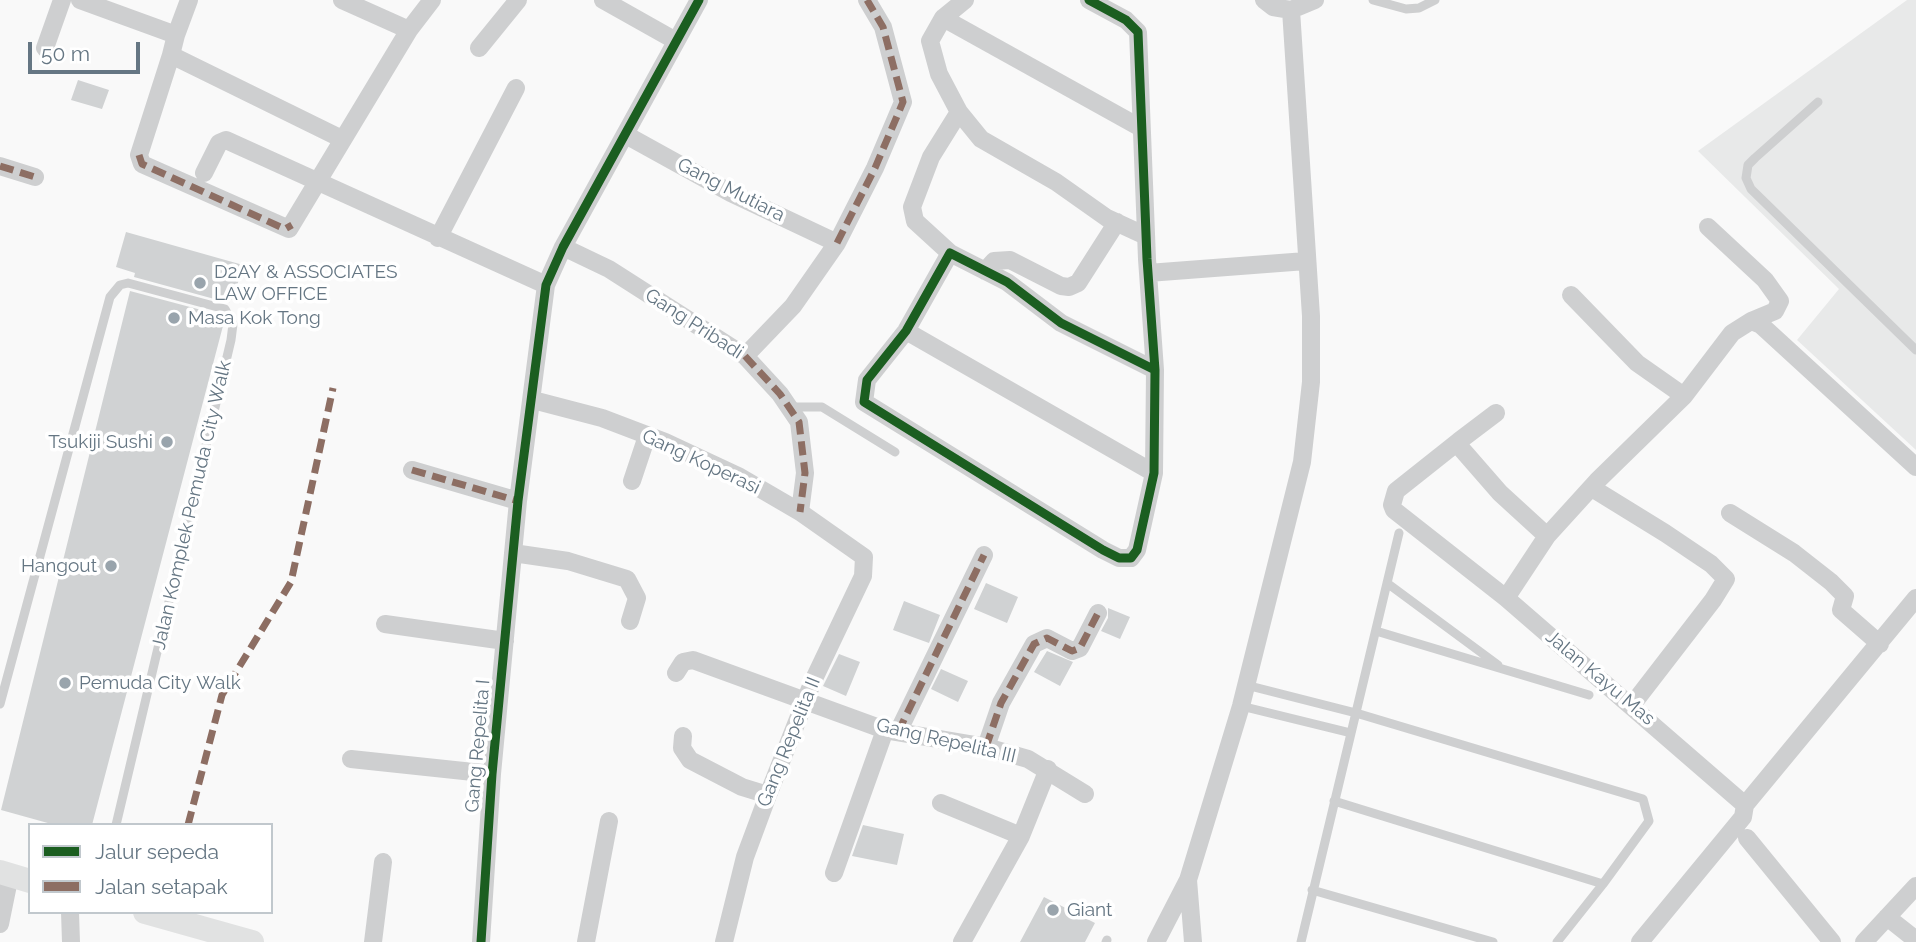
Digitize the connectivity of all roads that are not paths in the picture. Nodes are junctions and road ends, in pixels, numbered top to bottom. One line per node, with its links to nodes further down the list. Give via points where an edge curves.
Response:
1 (62, 0): 21 (street)
2 (80, 0): 19 (street)
3 (189, 0): 19 (street)
4 (342, 0): 18 (street)
5 (432, 0): 18 (street)
6 (518, 0): 22 (street)
7 (603, 0): 20 (street)
8 (699, 0): 20 (street, Gang Repelita I)
9 (867, 0): 38 (street, via 883,27 903,102)
10 (965, 0): 17 (street)
11 (1089, 0): 27 (street, via 1138,32)
12 (1264, 0): 16 (street)
13 (1315, 0): 16 (street)
14 (1373, 0): 15 (lane, via 1406,9)
15 (1435, 0)
16 (1291, 10): 41 (street)
17 (943, 18): 26 (street, via 930,41 939,74); 27 (street)
18 (409, 30): 29 (street)
19 (176, 35): 23 (street)
20 (676, 41): 28 (street, Gang Repelita I)
21 (45, 48)
22 (479, 48)
23 (170, 55): 29 (street); 33 (street, via 139,155 142,164 285,229)
24 (516, 88): 37 (street)
25 (1818, 102): 48 (lane, via 1748,165 1746,178 1751,189)
26 (959, 111): 34 (street, via 981,139); 40 (street, via 931,157 912,206 915,221)
27 (1141, 128): 36 (street)
28 (626, 135): 38 (street, Gang Mutiara, via 730,193); 39 (street, Gang Repelita I)
29 (342, 139): 33 (street)
30 (0, 166): 32 (street)
31 (204, 173): 33 (street, via 224,140)
32 (35, 177)
33 (319, 183): 37 (street)
34 (1117, 222): 36 (street); 42 (street, via 1078,283 1069,287 1010,260 994,261)
35 (1709, 227): 46 (street, via 1765,280 1780,301 1775,310)
36 (1146, 236): 43 (street)
37 (438, 238): 44 (street)
38 (837, 243): 49 (street, via 793,306)
39 (563, 247): 44 (street, Gang Repelita I); 49 (street, Gang Pribadi, via 609,269)
40 (950, 253): 42 (street); 47 (street)
41 (1306, 261): 43 (street); 82 (street, via 1311,382 1302,463)
42 (985, 271): 50 (street, via 1031,297 1061,323)
43 (1148, 273): 50 (street)
44 (546, 285): 52 (street, Gang Repelita I)
45 (1571, 295): 51 (street, via 1637,363)
46 (1751, 321): 51 (street, via 1732,333); 58 (street)
47 (906, 331): 60 (street); 60 (street, via 867,380 864,402 1103,550 1119,558 1131,558 1137,550)
48 (1916, 350)
49 (745, 356): 53 (street, Gang Pribadi)
50 (1155, 370): 60 (street)
51 (1684, 396): 62 (street)
52 (533, 400): 55 (street, Gang Koperasi, via 602,418); 63 (street, Gang Repelita I)
53 (789, 407): 57 (lane, via 822,407); 64 (street, Gang Pribadi, via 799,422 805,473)
54 (1496, 413): 56 (street)
55 (647, 436): 61 (street); 64 (street, Gang Koperasi, via 740,477)
56 (1459, 441): 67 (street, via 1461,450 1500,493); 72 (street, Jalan Kayu Mas, via 1396,491 1391,505)
57 (895, 452)
58 (1916, 467)
59 (412, 470): 63 (street)
60 (1154, 473)
61 (632, 481)
62 (1592, 488): 67 (street); 86 (street, via 1711,564 1726,579)
63 (519, 500): 69 (street, Gang Repelita I)
64 (800, 512): 68 (street, Gang Koperasi)
65 (1730, 513): 79 (street, via 1831,582 1845,596 1840,610)
66 (1399, 533): 71 (lane)
67 (1547, 536): 72 (street)
68 (857, 550): 84 (street, Gang Repelita II, via 864,557 863,576)
69 (513, 553): 75 (street, via 568,561 622,576 637,598); 78 (street, Gang Repelita I)
70 (984, 555): 89 (street)
71 (1387, 583): 77 (lane); 80 (lane)
72 (1506, 598): 86 (street, Jalan Kayu Mas)
73 (1914, 604): 79 (street)
74 (1098, 612): 92 (street, via 1080,648 1072,651 1047,638 1034,644 1001,703)
75 (630, 621)
76 (385, 624): 78 (street)
77 (1376, 631): 80 (lane); 88 (lane)
78 (505, 641): 95 (street, Gang Repelita I)
79 (1880, 644): 100 (street)
80 (1504, 670): 83 (lane)
81 (676, 673): 84 (street, Gang Repelita III, via 683,662 693,660)
82 (1246, 684): 87 (street); 88 (lane)
83 (1589, 695)
84 (805, 699): 89 (street, Gang Repelita III); 97 (street, Gang Repelita II)
85 (0, 704): 102 (lane, Jalan Komplek Pemuda City Walk, via 110,297 128,283 225,309 233,324 232,340)
86 (1632, 705): 100 (street, Jalan Kayu Mas)
87 (1241, 706): 90 (lane); 108 (street)
88 (1356, 713): 90 (lane); 109 (lane, via 1643,799 1649,821)
89 (891, 731): 92 (street, Gang Repelita III); 106 (street)
90 (1351, 733): 98 (lane)
91 (683, 736): 97 (street, via 682,747 690,760)
92 (986, 747): 94 (street, Gang Repelita III)
93 (351, 760): 95 (street)
94 (1048, 769): 96 (street, Gang Repelita III); 103 (street)
95 (492, 774): 120 (street, Gang Repelita I)
96 (1085, 794)
97 (768, 795): 122 (street, Gang Repelita II, via 745,857)
98 (1334, 801): 109 (lane); 111 (lane)
99 (941, 803): 103 (street)
100 (1745, 805): 129 (street, via 1743,817)
101 (609, 821): 121 (street)
102 (116, 823)
103 (1021, 836): 123 (street)
104 (1747, 838): 130 (street)
105 (383, 862): 119 (street)
106 (834, 873)
107 (13, 876): 115 (street)
108 (1188, 880): 124 (street); 125 (street)
109 (1603, 884): 128 (lane)
110 (1916, 886): 114 (street)
111 (1312, 890): 126 (lane); 127 (lane)
112 (70, 914): 117 (street)
113 (152, 914): 118 (main road)
114 (1887, 917): 116 (street); 131 (street)
115 (0, 924)
116 (1916, 940)
117 (71, 942)
118 (252, 942)
119 (373, 942)
120 (481, 942)
121 (586, 942)
122 (724, 942)
123 (961, 942)
124 (1156, 942)
125 (1193, 942)
126 (1301, 942)
127 (1493, 942)
128 (1557, 942)
129 (1640, 942)
130 (1832, 942)
131 (1864, 942)

